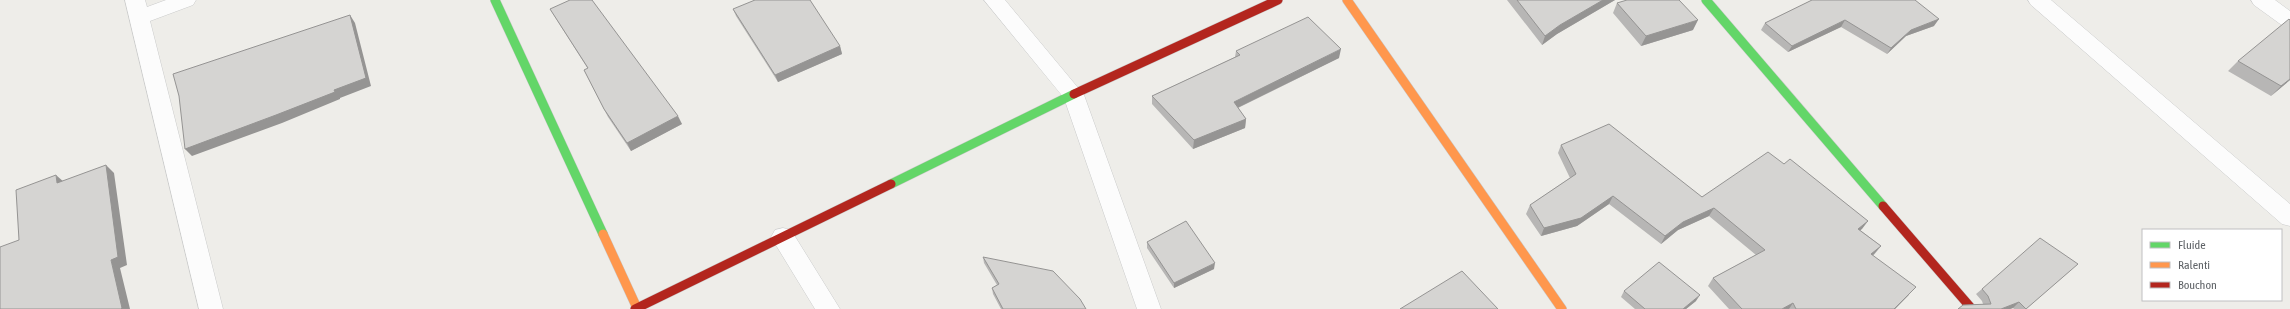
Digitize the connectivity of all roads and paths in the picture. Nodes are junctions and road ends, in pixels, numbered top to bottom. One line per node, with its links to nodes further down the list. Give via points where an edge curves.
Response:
1 (186, 0): 9 (street)
2 (495, 0): 14 (street)
3 (994, 0): 11 (street)
4 (1278, 0): 11 (street)
5 (1347, 0): 18 (street)
6 (1706, 0): 19 (street)
7 (2038, 0): 12 (street)
8 (2261, 0): 10 (street)
9 (138, 9): 15 (street)
10 (2290, 21)
11 (1073, 95): 13 (street); 17 (street)
12 (2290, 217)
13 (783, 237): 14 (street); 16 (street)
14 (636, 308)
15 (210, 309)
16 (828, 309)
17 (1149, 309)
18 (1562, 309)
19 (1972, 309)

